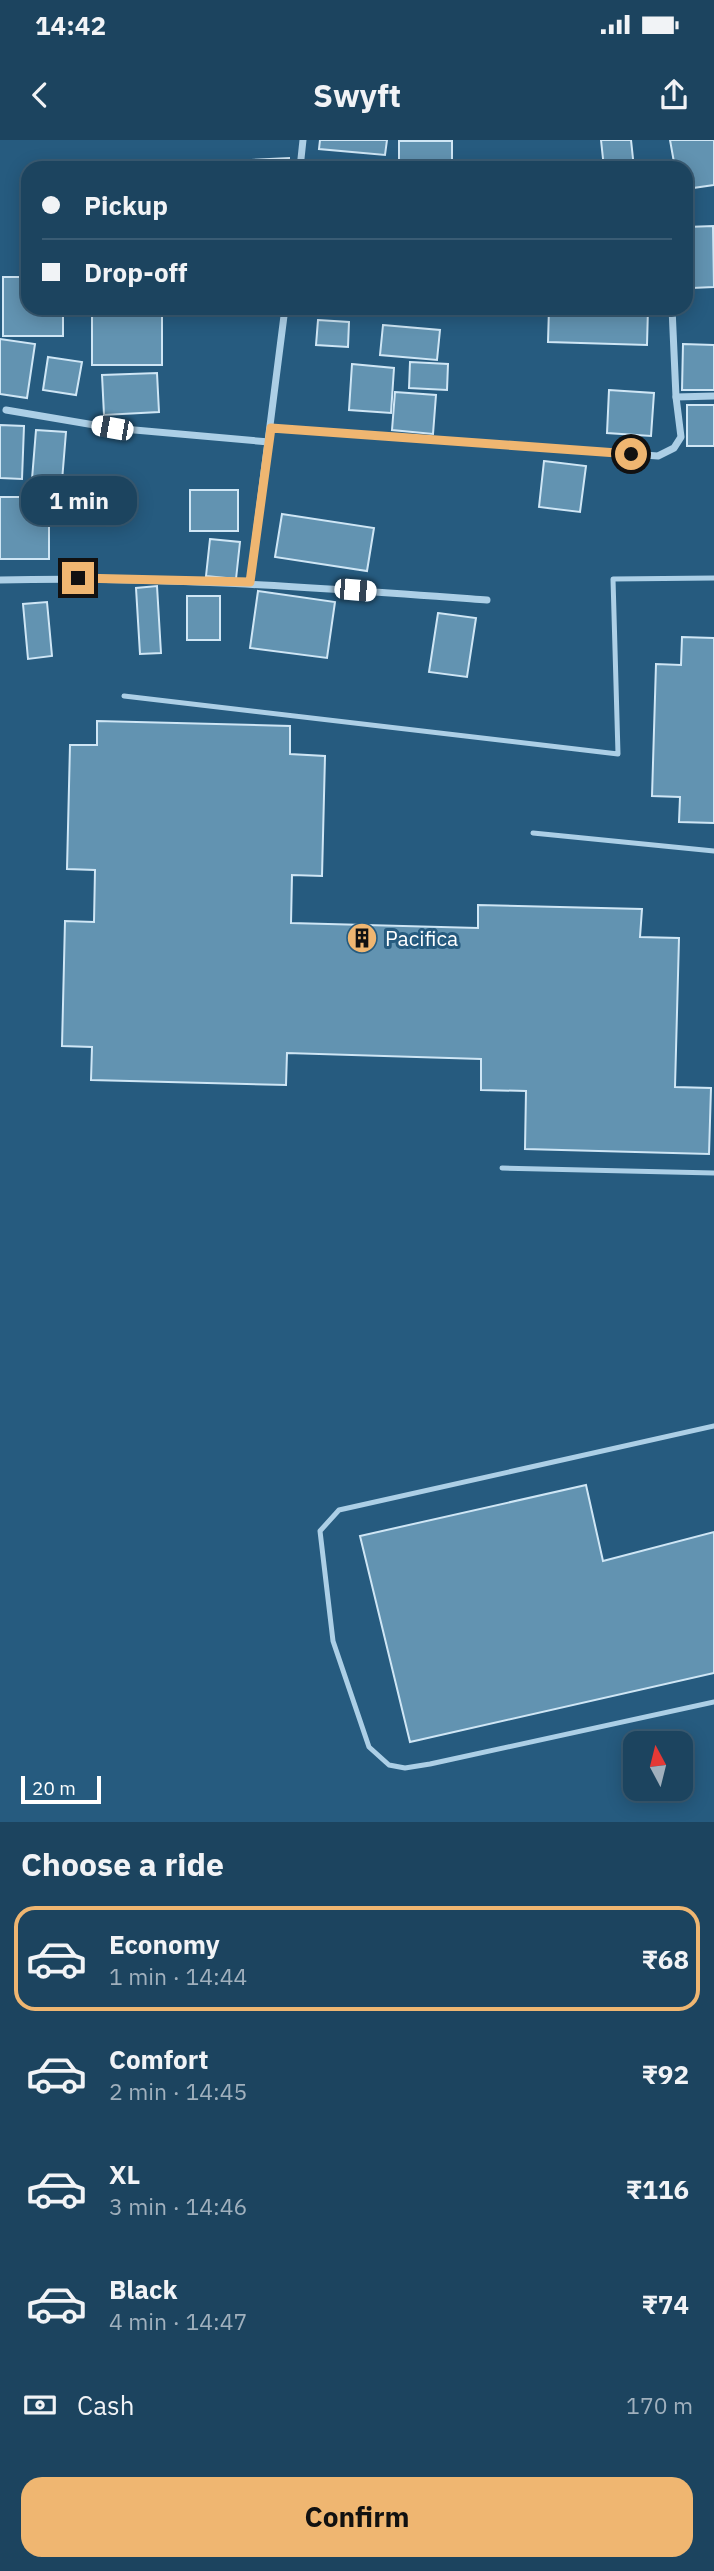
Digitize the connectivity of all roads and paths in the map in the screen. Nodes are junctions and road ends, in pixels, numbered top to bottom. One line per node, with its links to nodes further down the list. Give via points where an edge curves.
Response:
1 (303, 140): 2 (street)
2 (301, 161)
3 (284, 315): 8 (street)
4 (672, 315): 6 (street)
5 (714, 396): 6 (street)
6 (676, 397): 8 (street, via 681,437 674,448 658,456)
7 (6, 410): 9 (street, via 112,428)
8 (271, 428): 9 (street)
9 (269, 442): 12 (street)
10 (714, 578): 14 (lane, via 613,579 618,754)
11 (0, 580): 12 (street)
12 (250, 582): 13 (street)
13 (487, 600)
14 (124, 696)
15 (533, 833): 16 (lane)
16 (714, 851)
17 (502, 1168): 18 (lane)
18 (714, 1173)
19 (714, 1426): 20 (lane, via 339,1510 320,1531 333,1641 369,1747 389,1765 430,1764)
20 (714, 1702)

